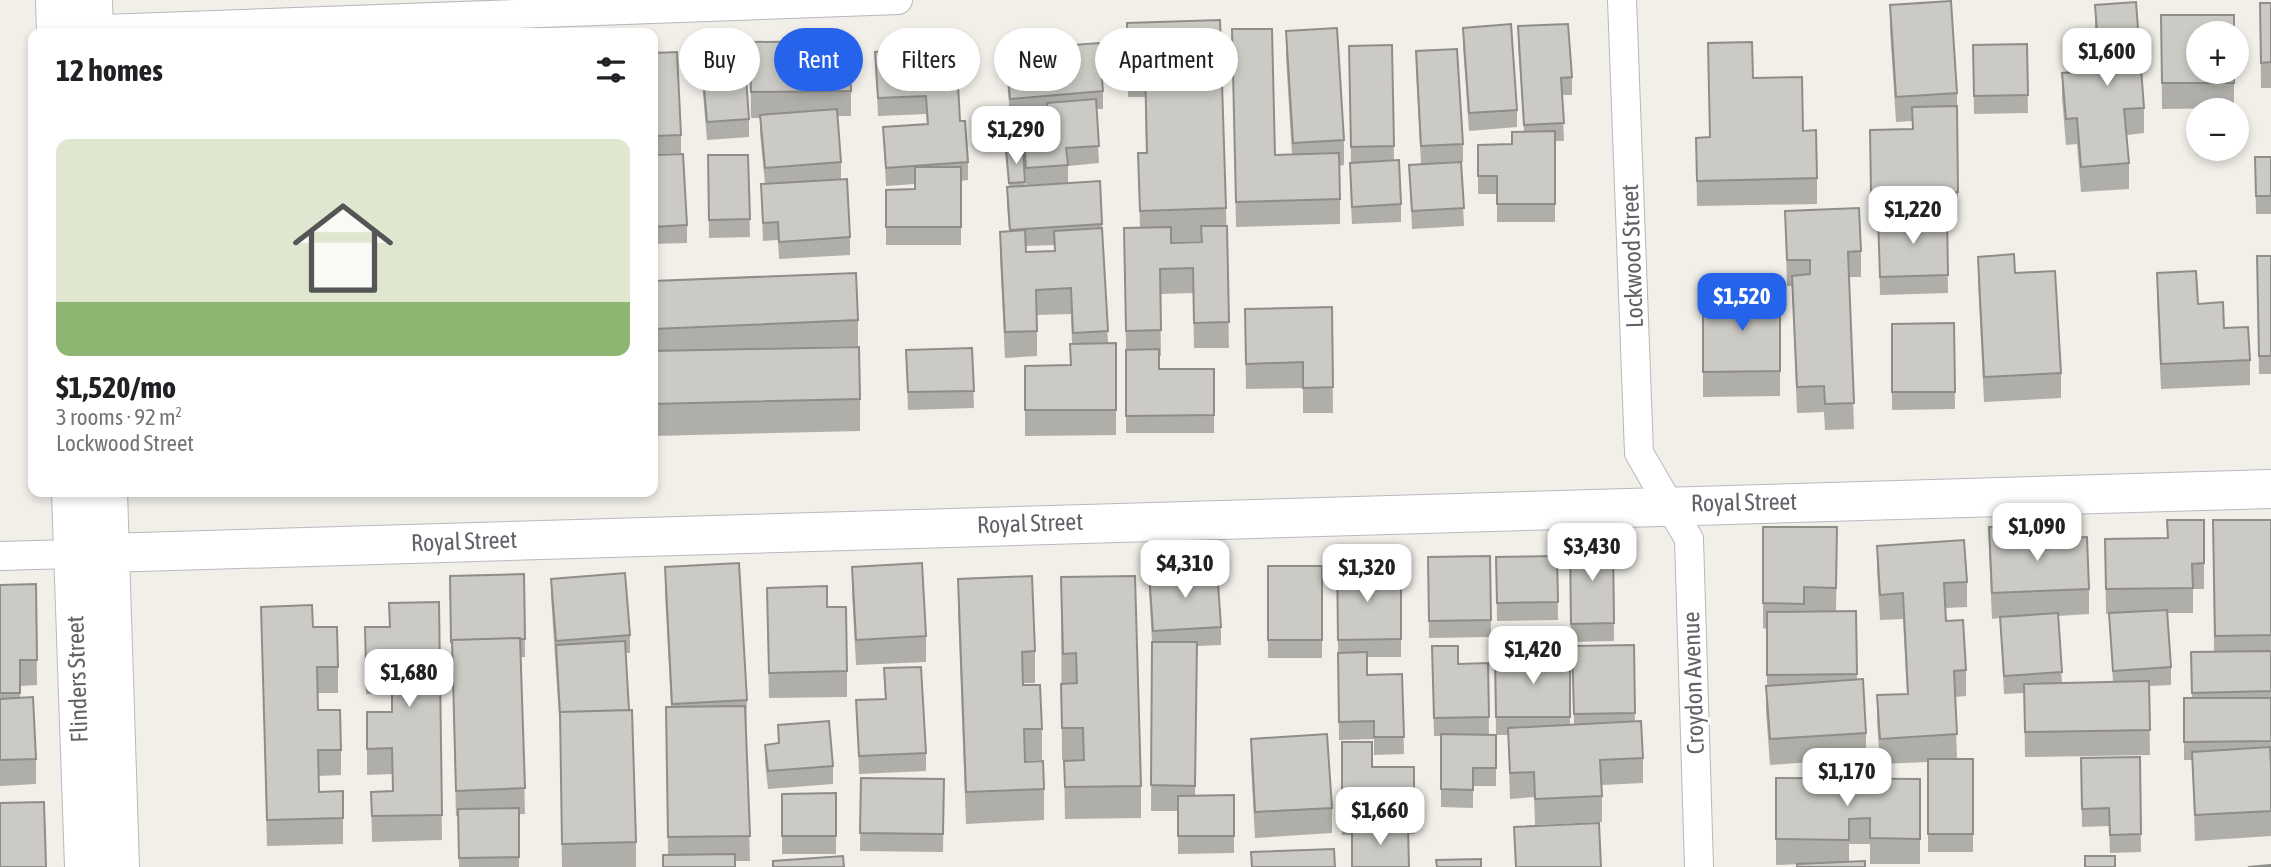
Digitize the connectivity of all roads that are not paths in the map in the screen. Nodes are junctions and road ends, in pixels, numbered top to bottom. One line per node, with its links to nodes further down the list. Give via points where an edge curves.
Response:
1 (898, 0): 4 (street)
2 (1622, 0): 8 (street, Lockwood Street, via 1639,453)
3 (55, 21): 4 (street)
4 (94, 21)
5 (2271, 488): 8 (main road, Royal Street)
6 (71, 497): 10 (main road, Flinders Street)
7 (108, 497): 9 (main road, Flinders Street)
8 (1667, 504): 9 (main road, Royal Street); 14 (street, Croydon Avenue, via 1689,539)
9 (110, 552): 10 (main road, Royal Street); 13 (main road, Flinders Street)
10 (72, 554): 11 (street, Royal Street); 12 (main road, Flinders Street)
11 (0, 556)
12 (84, 867)
13 (120, 867)
14 (1699, 867)

